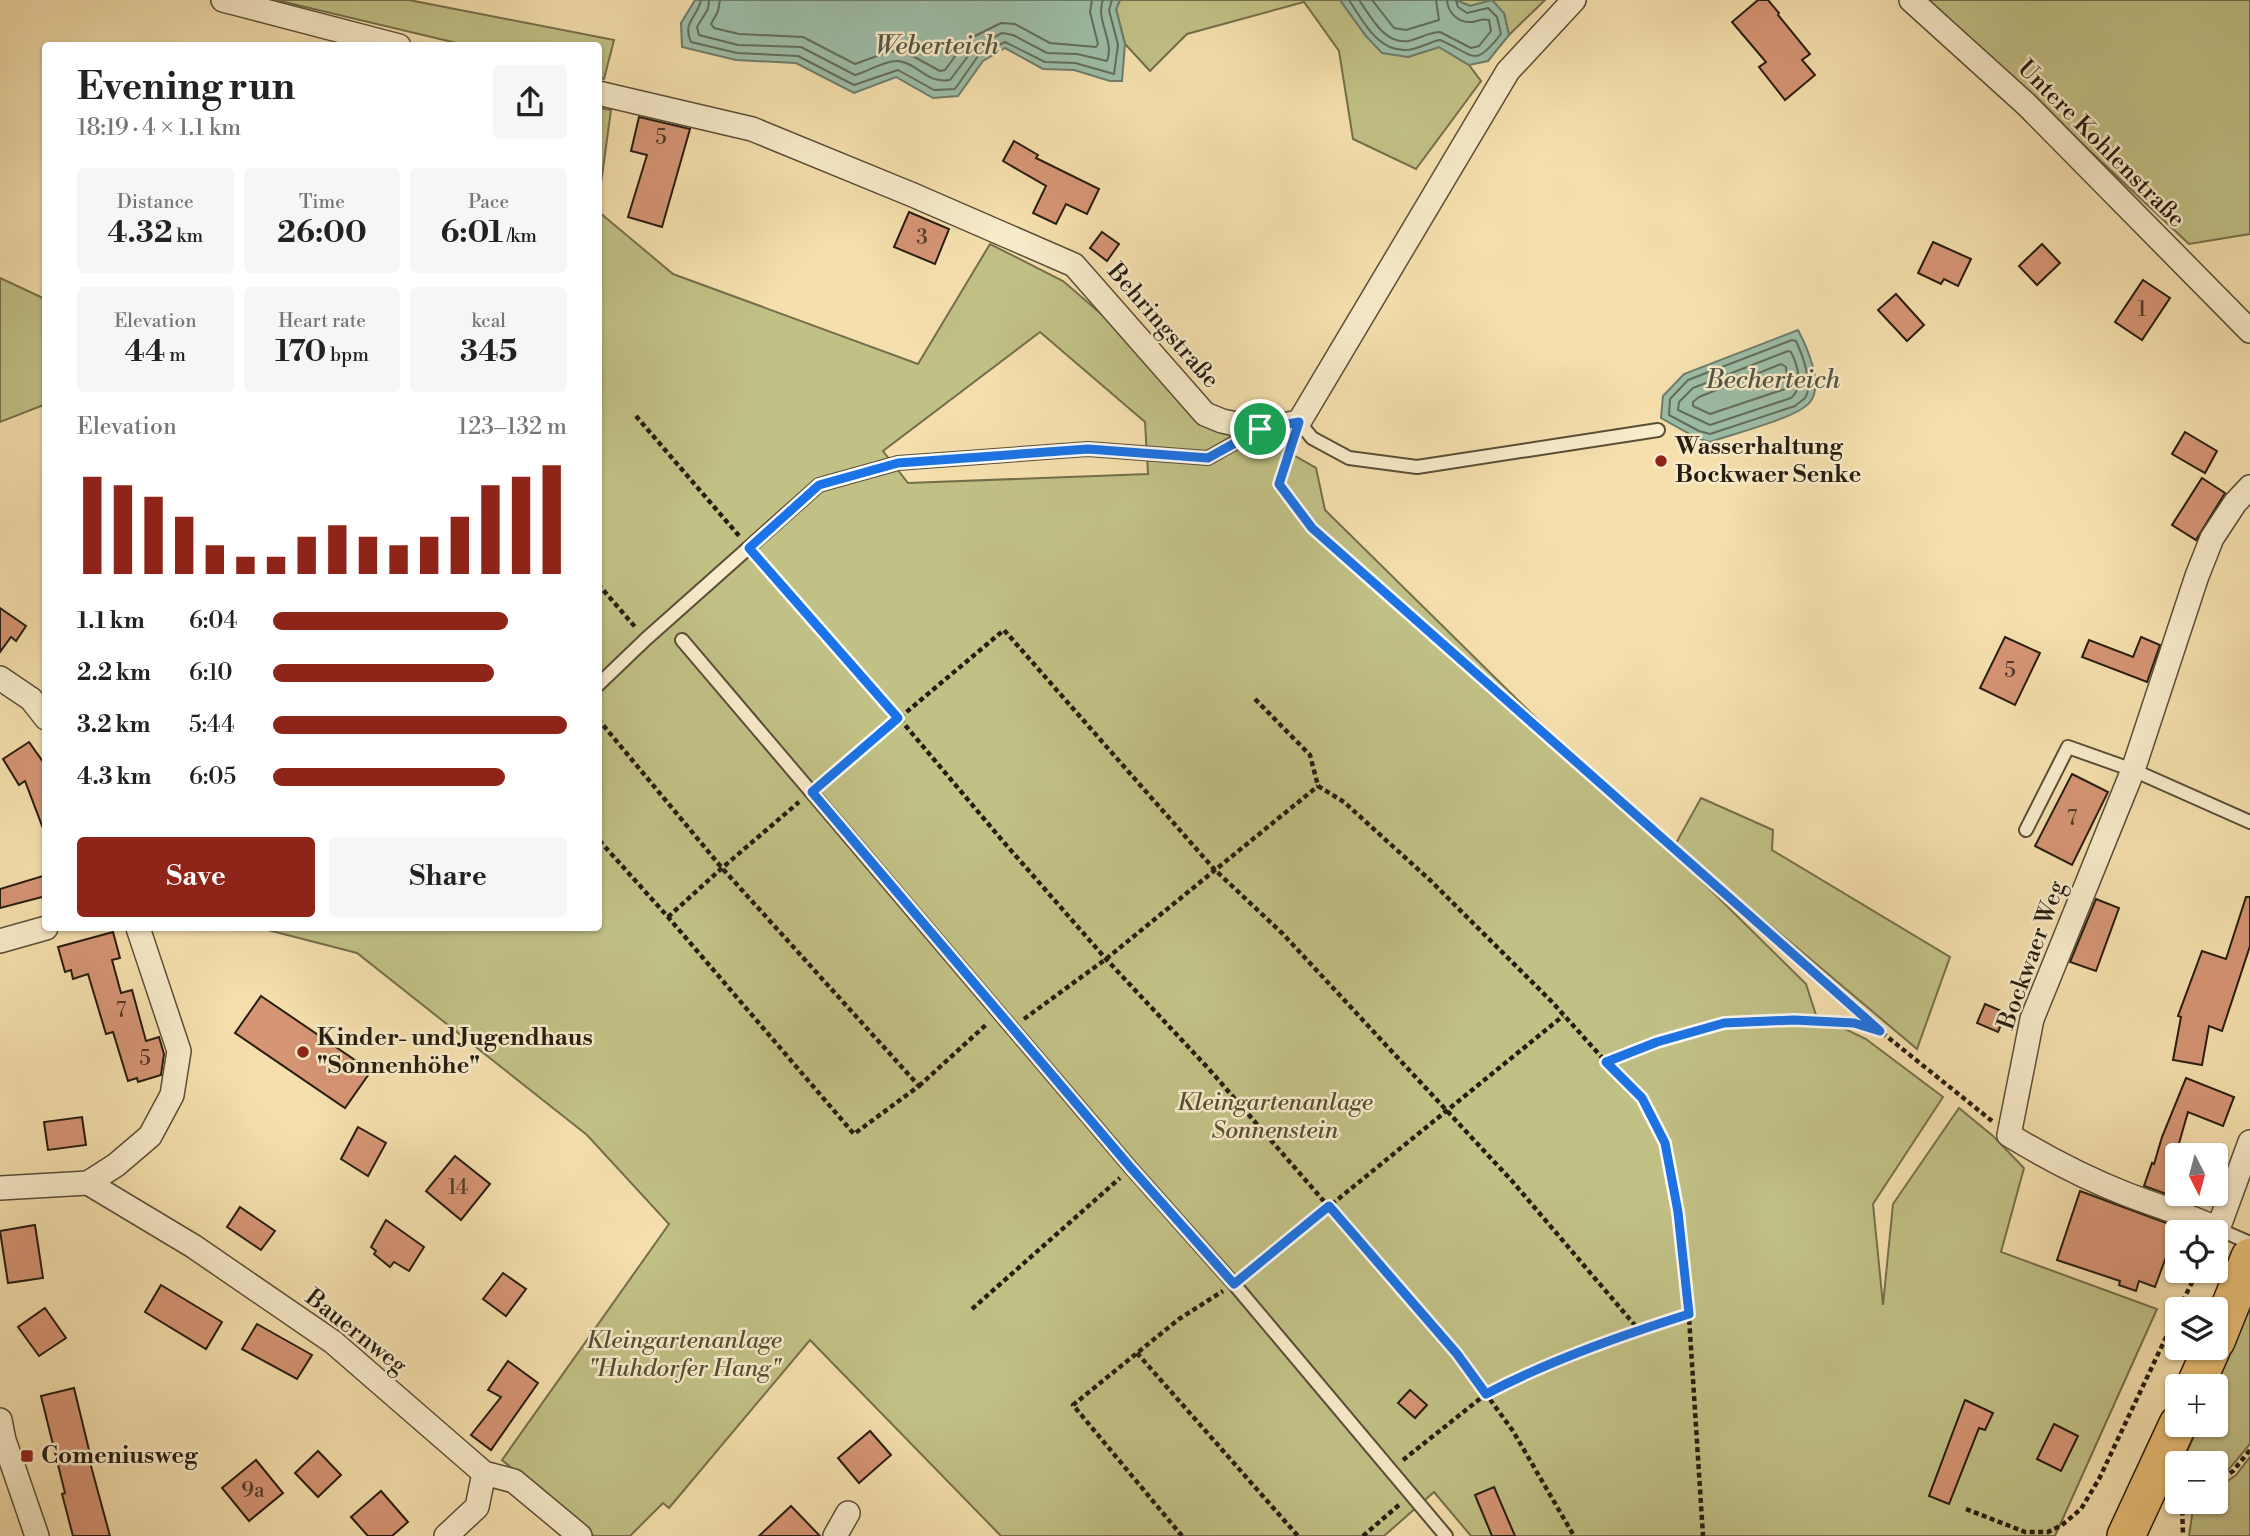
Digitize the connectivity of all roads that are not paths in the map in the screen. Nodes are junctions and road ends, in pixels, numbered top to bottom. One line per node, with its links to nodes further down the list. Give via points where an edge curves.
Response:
1 (223, 0): 4 (street)
2 (1574, 0): 7 (street, via 1508,71)
3 (1911, 0): 6 (street, Untere Kohlenstraße, via 2028,105)
4 (384, 42)
5 (602, 94): 8 (street, Behringstraße, via 752,129 1074,265 1205,414)
6 (2250, 331)
7 (1299, 422): 8 (street, Behringstraße); 9 (lane, via 1312,438 1349,458 1417,467)
8 (1260, 429): 13 (lane, via 1208,458 1088,449 898,463 819,485)
9 (1658, 430)
10 (2250, 487): 15 (street, Bockwaer Weg, via 2212,538)
11 (682, 640): 38 (lane)
12 (0, 678): 14 (street, via 31,699)
13 (602, 681)
14 (42, 713)
15 (2133, 770): 16 (lane); 17 (lane, via 2068,747); 24 (street, Bockwaer Weg, via 2032,1018 2008,1135 2056,1163)
16 (2250, 822)
17 (2026, 830)
18 (42, 929): 20 (street)
19 (139, 931): 22 (street, via 179,1051 172,1095 150,1136)
20 (0, 941)
21 (2250, 1142): 25 (street)
22 (88, 1183): 23 (street); 32 (street, Bauernweg, via 193,1246 333,1342)
23 (0, 1188)
24 (2199, 1220)
25 (2221, 1220)
26 (2228, 1233): 27 (lane)
27 (2250, 1243)
28 (2250, 1257): 29 (main road)
29 (2228, 1311)
30 (1, 1434): 34 (street)
31 (2172, 1437): 39 (main road)
32 (484, 1473): 35 (street, via 477,1507); 36 (street, Bauernweg, via 514,1481)
33 (848, 1513): 37 (street)
34 (37, 1536)
35 (446, 1536)
36 (580, 1536)
37 (835, 1536)
38 (1446, 1536)
39 (2126, 1536)

